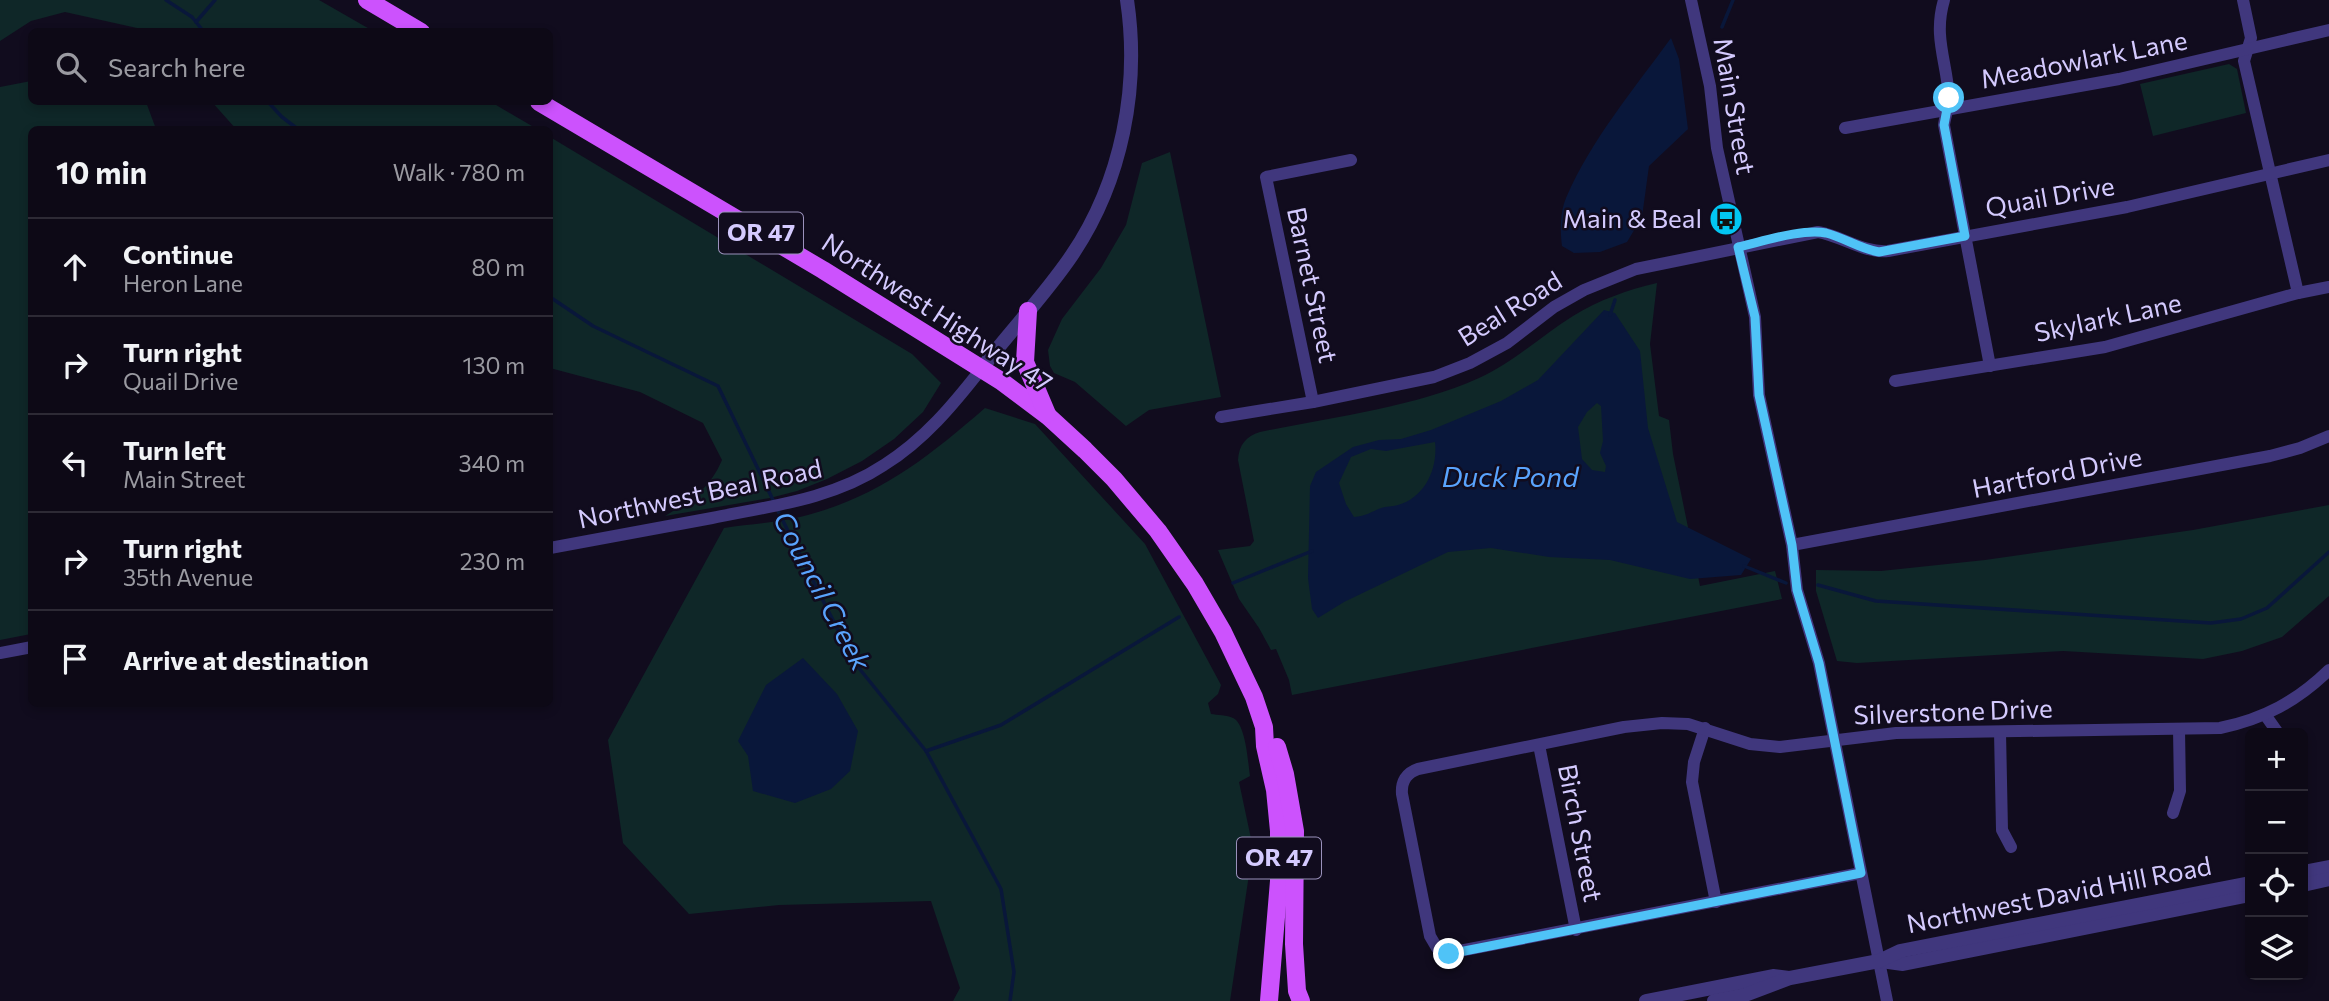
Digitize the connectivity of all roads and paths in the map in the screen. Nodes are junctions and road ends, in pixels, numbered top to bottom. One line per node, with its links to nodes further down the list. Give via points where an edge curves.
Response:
1 (367, 0): 6 (main road)
2 (1127, 0): 19 (street, via 1130,87 1115,164 1072,256)
3 (1692, 0): 16 (street, Main Street)
4 (1944, 0): 10 (street, via 1938,37)
5 (2242, 0): 8 (street, via 2250,38)
6 (414, 28)
7 (2329, 30): 8 (street, Meadowlark Lane)
8 (2247, 50): 10 (street, Meadowlark Lane); 14 (street, via 2244,61)
9 (544, 105): 21 (main road, Northwest Highway 47 / OR 47)
10 (1947, 110): 11 (street, Meadowlark Lane); 15 (street, via 1944,125)
11 (1846, 128)
12 (1350, 160): 23 (street, Barnet Street, via 1266,177)
13 (2329, 160): 14 (street, Quail Drive)
14 (2271, 174): 15 (street, Quail Drive, via 2127,207); 18 (street)
15 (1965, 236): 16 (street, Quail Drive, via 1879,252 1818,232); 20 (street)
16 (1738, 247): 23 (street, Beal Road, via 1636,269 1584,290 1507,343 1434,377); 27 (street, Main Street, via 1755,317 1759,395)
17 (2329, 287): 18 (street, Skylark Lane)
18 (2298, 293): 20 (street, Skylark Lane, via 2105,347)
19 (1028, 311): 21 (street); 24 (main road, via 1025,362)
20 (1990, 366): 22 (street, Skylark Lane)
21 (982, 368): 24 (main road, Northwest Highway 47 / OR 47); 28 (street, Northwest Beal Road, via 936,423 898,457 859,480 798,501)
22 (1895, 381)
23 (1313, 402): 25 (street, Beal Road)
24 (1049, 417): 33 (main road, Northwest Highway 47 / OR 47, via 1115,479 1181,564 1233,652)
25 (1221, 417)
26 (2329, 436): 27 (street, Hartford Drive, via 2270,456)
27 (1792, 545): 38 (street, Main Street, via 1797,590 1819,663)
28 (553, 547)
29 (28, 648): 30 (street)
30 (0, 653)
31 (2329, 670): 32 (street, Silverstone Drive, via 2296,699)
32 (2266, 716): 35 (street); 36 (street, Silverstone Drive, via 2220,728)
33 (1264, 727): 53 (main road, Northwest Highway 47 / OR 47, via 1279,831); 54 (main road, Northwest Highway 47, via 1274,737 1295,831 1294,944)
34 (1705, 728): 38 (street, Silverstone Drive, via 1757,745); 39 (street, Silverstone Drive, via 1646,723); 49 (street, via 1692,782)
35 (2274, 728)
36 (2179, 729): 37 (street, Silverstone Drive); 40 (street, via 2180,791)
37 (2000, 732): 38 (street, Silverstone Drive, via 1896,733); 41 (street, via 2002,830)
38 (1834, 740): 44 (street, Main Street)
39 (1539, 745): 50 (street, Birch Street); 50 (street, Silverstone Drive, via 1418,768 1406,778 1402,792 1428,923 1432,942 1455,954)
40 (2173, 813)
41 (2011, 847)
42 (2329, 867): 43 (street)
43 (2308, 871)
44 (1861, 873): 49 (street); 51 (street, Main Street)
45 (2329, 880): 47 (street)
46 (2245, 884): 51 (street, Northwest David Hill Road, via 1900,951)
47 (2308, 884)
48 (2245, 896): 51 (street, Northwest David Hill Road, via 1910,963)
49 (1716, 902): 50 (street)
50 (1576, 930)
51 (1879, 961): 52 (street, Northwest David Hill Road); 57 (street, Main Street)
52 (1790, 978): 55 (street, Northwest David Hill Road, via 1773,976); 56 (street, Northwest David Hill Road)
53 (1269, 1001)
54 (1301, 1001)
55 (1646, 1001)
56 (1714, 1001)
57 (1887, 1001)

